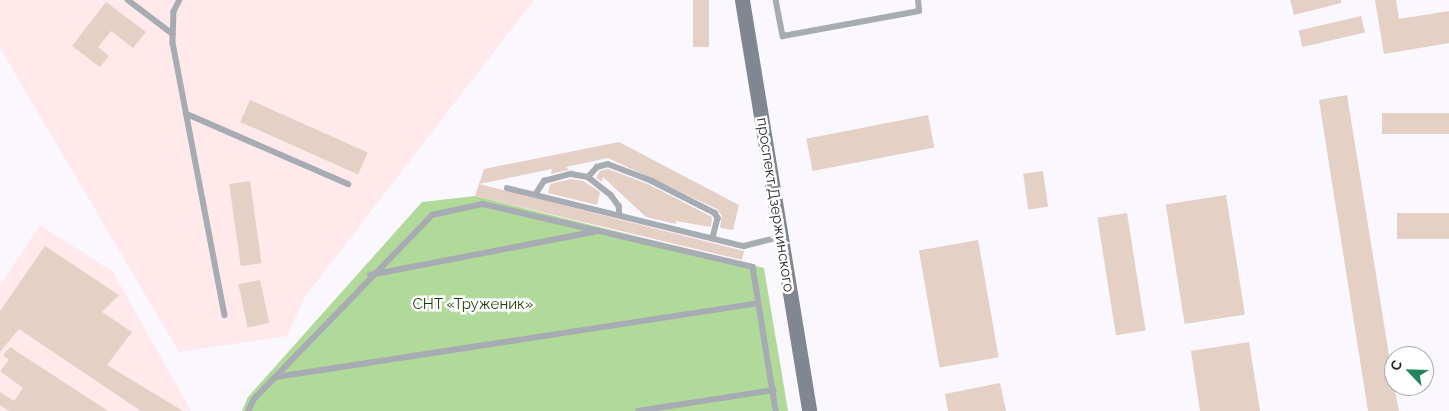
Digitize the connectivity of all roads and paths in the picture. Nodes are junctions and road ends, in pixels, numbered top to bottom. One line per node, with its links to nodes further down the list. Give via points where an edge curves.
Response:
1 (128, 0): 6 (lane)
2 (180, 0): 6 (lane, via 174,12)
3 (742, 0): 14 (main road, проспект Дзержинского)
4 (776, 0): 5 (lane, via 784,36 919,11)
5 (918, 0)
6 (173, 34): 7 (lane)
7 (187, 114): 9 (lane); 18 (lane)
8 (588, 177): 11 (lane, via 571,174 544,181); 12 (lane, via 611,195 619,206); 15 (lane, via 597,167 608,164 650,180 715,213 718,218)
9 (348, 184)
10 (507, 188): 11 (lane)
11 (535, 195): 12 (lane)
12 (620, 215): 15 (lane)
13 (596, 232): 16 (lane); 16 (lane, via 484,204 432,215); 17 (lane, via 753,267)
14 (781, 236): 15 (lane, via 744,246); 24 (main road, проспект Дзержинского)
15 (712, 238)
16 (370, 275): 19 (lane)
17 (758, 303): 19 (lane); 20 (lane)
18 (225, 315)
19 (276, 378): 21 (lane, via 254,399)
20 (773, 390): 22 (lane); 23 (lane)
21 (248, 411)
22 (638, 411)
23 (776, 411)
24 (809, 411)

